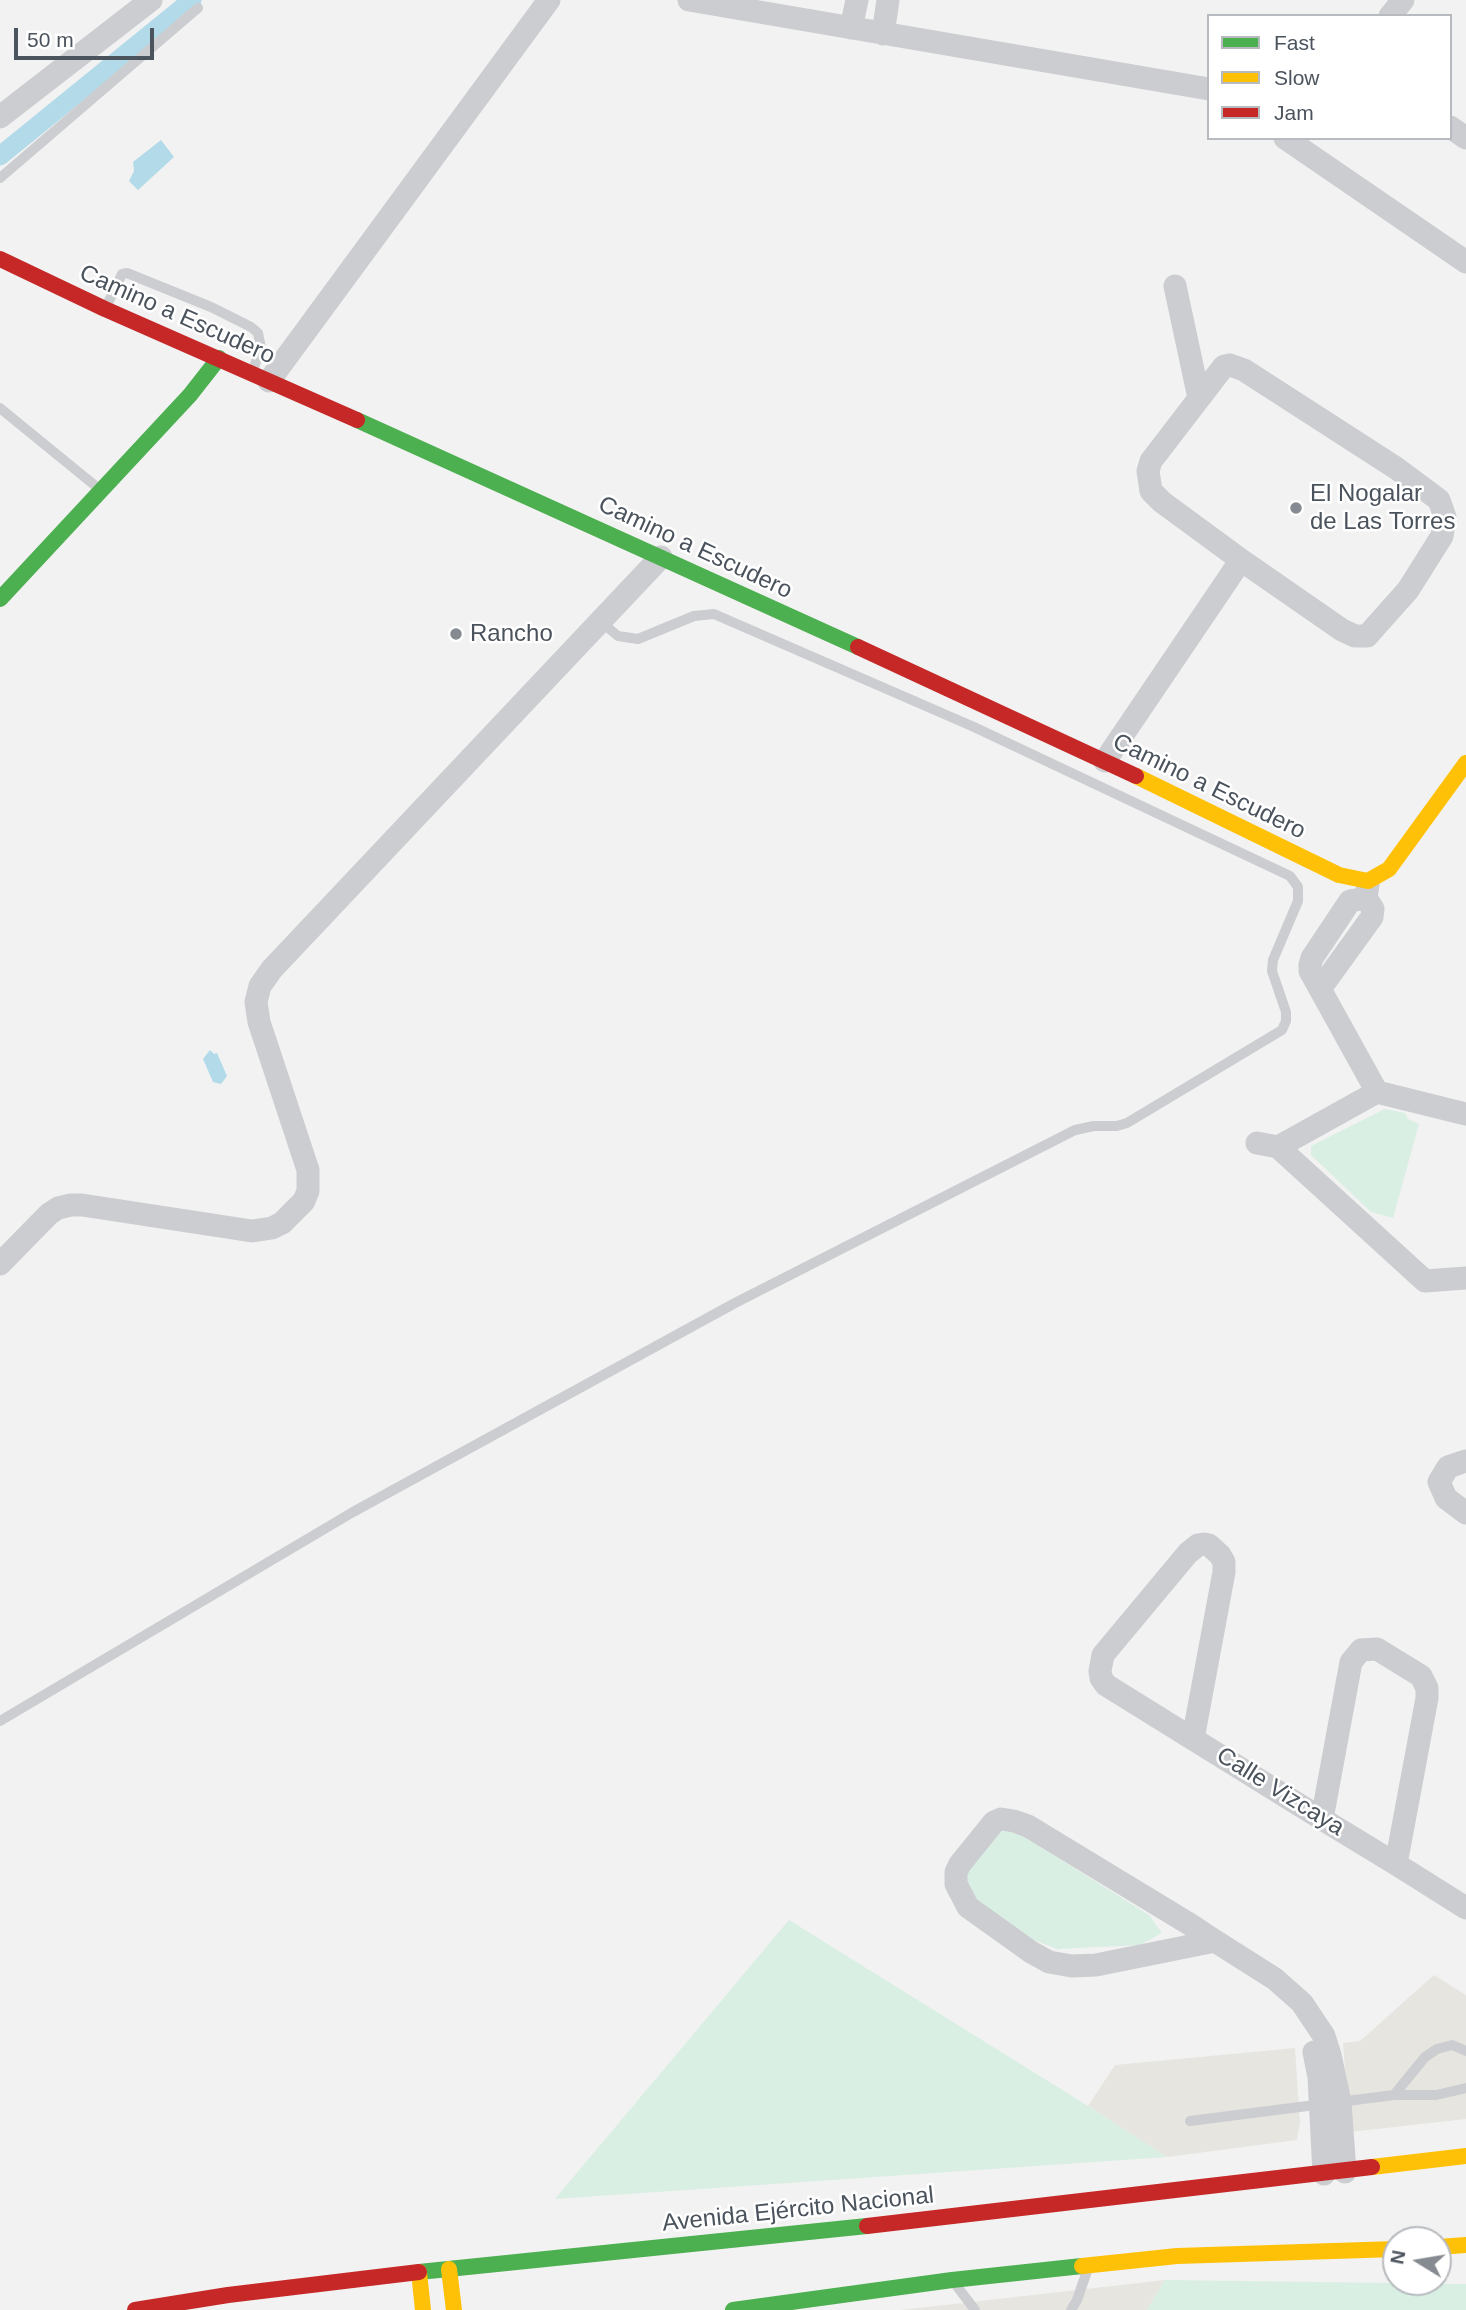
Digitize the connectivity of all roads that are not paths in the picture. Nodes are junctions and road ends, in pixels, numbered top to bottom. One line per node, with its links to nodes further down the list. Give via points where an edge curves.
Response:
1 (150, 0): 12 (street)
2 (550, 0): 20 (street)
3 (689, 0): 9 (street)
4 (857, 0): 9 (street)
5 (888, 0): 10 (street)
6 (1403, 0): 8 (street)
7 (198, 8): 14 (lane)
8 (1392, 14)
9 (851, 28): 10 (street)
10 (883, 34): 11 (street)
11 (1207, 89)
12 (0, 117)
13 (1288, 140): 15 (street)
14 (0, 178)
15 (1464, 256)
16 (0, 260): 18 (street, Camino a Escudero)
17 (1175, 286): 23 (street)
18 (104, 309): 19 (street, Camino a Escudero); 20 (lane, via 122,274 127,273 211,307 258,333 261,348)
19 (219, 358): 20 (street, Camino a Escudero); 22 (street)
20 (255, 380): 26 (street, Camino a Escudero)
21 (216, 390): 22 (street)
22 (190, 395): 25 (street)
23 (1199, 398): 27 (street, via 1151,461 1148,480 1162,502); 27 (street, via 1224,366 1236,366 1396,468 1438,500 1445,517 1432,554 1408,590 1367,636 1342,630)
24 (0, 408): 25 (lane)
25 (101, 490): 28 (street)
26 (662, 557): 29 (street); 30 (street, Camino a Escudero)
27 (1241, 560): 30 (street)
28 (0, 599)
29 (601, 622): 35 (street, via 260,986 256,1002 259,1022 308,1170 303,1201 282,1223 252,1231 71,1205 49,1214); 39 (lane, via 618,636 638,639 694,616 714,614 974,727 1290,876 1298,887 1298,901 1272,971 1286,1012 1282,1030 1127,1123 1075,1130 735,1303 353,1512)
30 (1105, 761): 32 (street, Camino a Escudero)
31 (1466, 762): 32 (street, via 1396,862)
32 (1367, 889): 33 (street, via 1372,917 1320,989)
33 (1377, 1092): 34 (street); 36 (street, via 1268,1145 1416,1275 1435,1282)
34 (1466, 1114)
35 (0, 1265)
36 (1466, 1278)
37 (1466, 1461): 38 (street, via 1448,1468 1440,1482 1446,1498)
38 (1466, 1513)
39 (0, 1721)
40 (1193, 1739): 40 (street, Calle Vizcaya, via 1224,1562 1209,1545 1198,1545 1188,1553 1103,1655 1100,1671 1106,1685); 41 (street, Calle Vizcaya)
41 (1322, 1819): 42 (street, Calle Vizcaya); 42 (street, via 1351,1662 1361,1650 1377,1649 1421,1676 1427,1698)
42 (1396, 1864): 43 (street, Calle Vizcaya)
43 (1466, 1908)
44 (1215, 1941): 44 (street, via 1014,1821 994,1822 956,1872 956,1884 968,1907 1049,1962 1096,1965); 48 (street, via 1303,2003 1319,2077)
45 (1466, 2051): 47 (lane, via 1452,2045 1437,2049)
46 (1466, 2088): 47 (lane, via 1436,2095)
47 (1394, 2095): 48 (lane)
48 (1331, 2103): 49 (lane); 51 (street)
49 (1190, 2121)
50 (1466, 2156): 51 (street, Avenida Ejército Nacional)
51 (1334, 2173): 54 (street, Avenida Ejército Nacional)
52 (1382, 2249): 53 (street, via 1177,2256)
53 (1089, 2265): 56 (street); 62 (lane)
54 (449, 2269): 55 (street, Avenida Ejército Nacional); 59 (street)
55 (419, 2272): 57 (street, Avenida Ejército Nacional); 58 (street)
56 (952, 2280): 60 (street); 61 (lane)
57 (135, 2310)
58 (423, 2310)
59 (454, 2310)
60 (733, 2310)
61 (975, 2310)
62 (1071, 2310)

